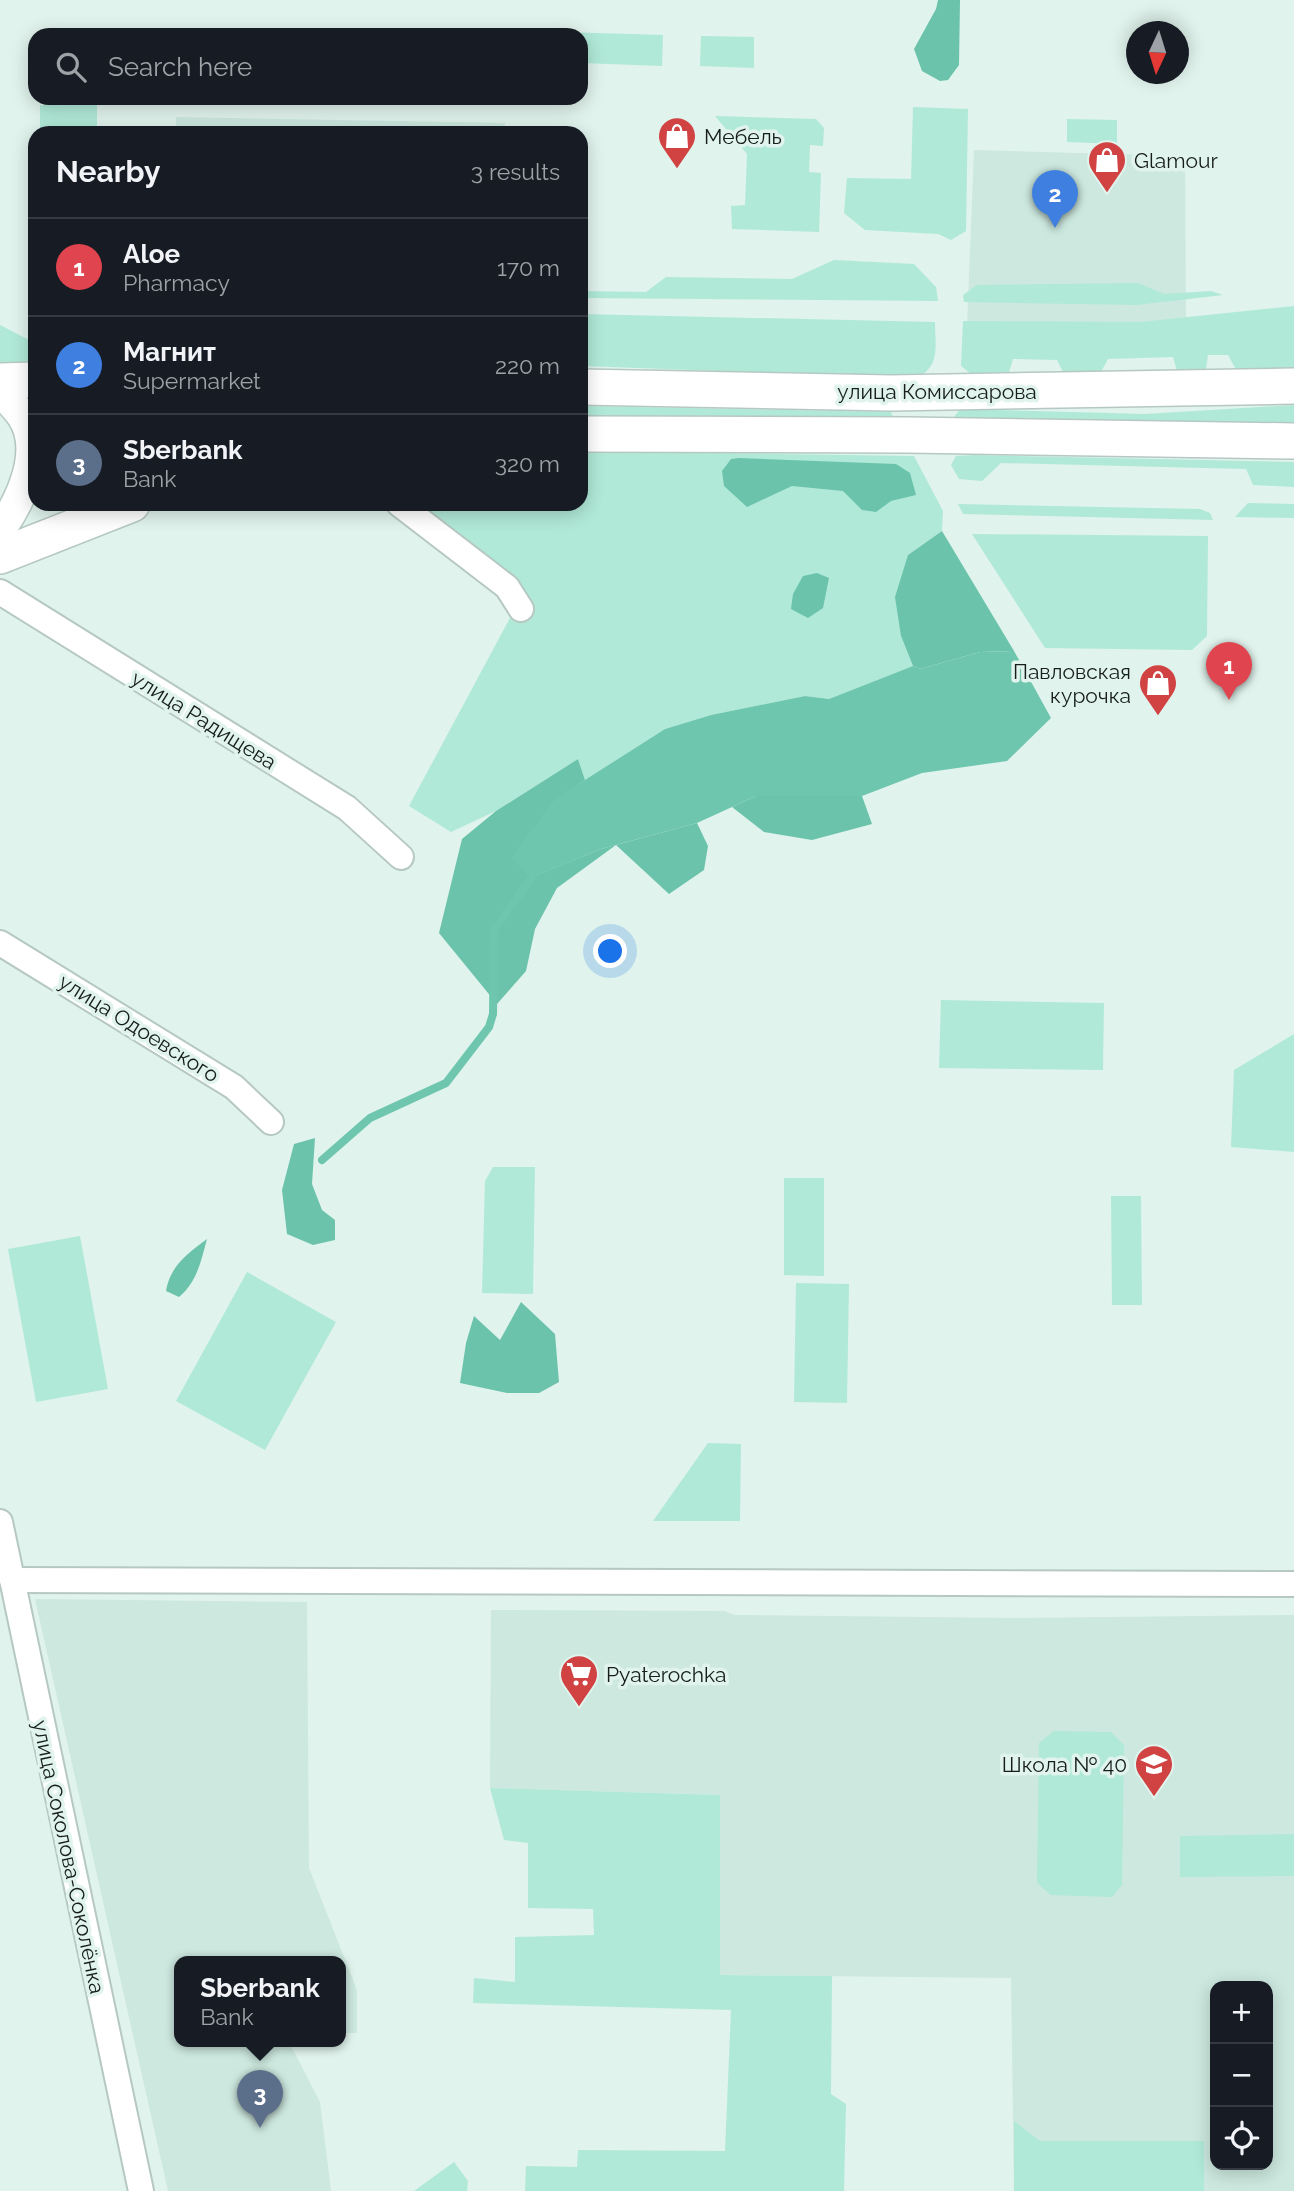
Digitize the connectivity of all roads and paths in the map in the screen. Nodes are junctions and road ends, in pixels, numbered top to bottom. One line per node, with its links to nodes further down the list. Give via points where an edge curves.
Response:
1 (28, 380): 2 (main road)
2 (0, 381)
3 (1294, 386): 4 (main road, улица Комиссарова, via 891,393)
4 (588, 387)
5 (0, 390): 6 (street, via 24,417)
6 (28, 430)
7 (588, 435): 8 (main road)
8 (1294, 441)
9 (28, 477): 12 (street, via 14,512)
10 (114, 511): 13 (main road)
11 (408, 511): 15 (street, via 507,587)
12 (0, 530)
13 (0, 556)
14 (0, 593): 16 (street, улица Радищева, via 346,808)
15 (521, 609)
16 (401, 858)
17 (0, 943): 18 (street, улица Одоевского, via 234,1087)
18 (271, 1122)
19 (0, 1522): 20 (street, улица Соколова-Соколёнка)
20 (12, 1580): 21 (street); 22 (street, улица Соколова-Соколёнка)
21 (1294, 1584)
22 (141, 2191)

